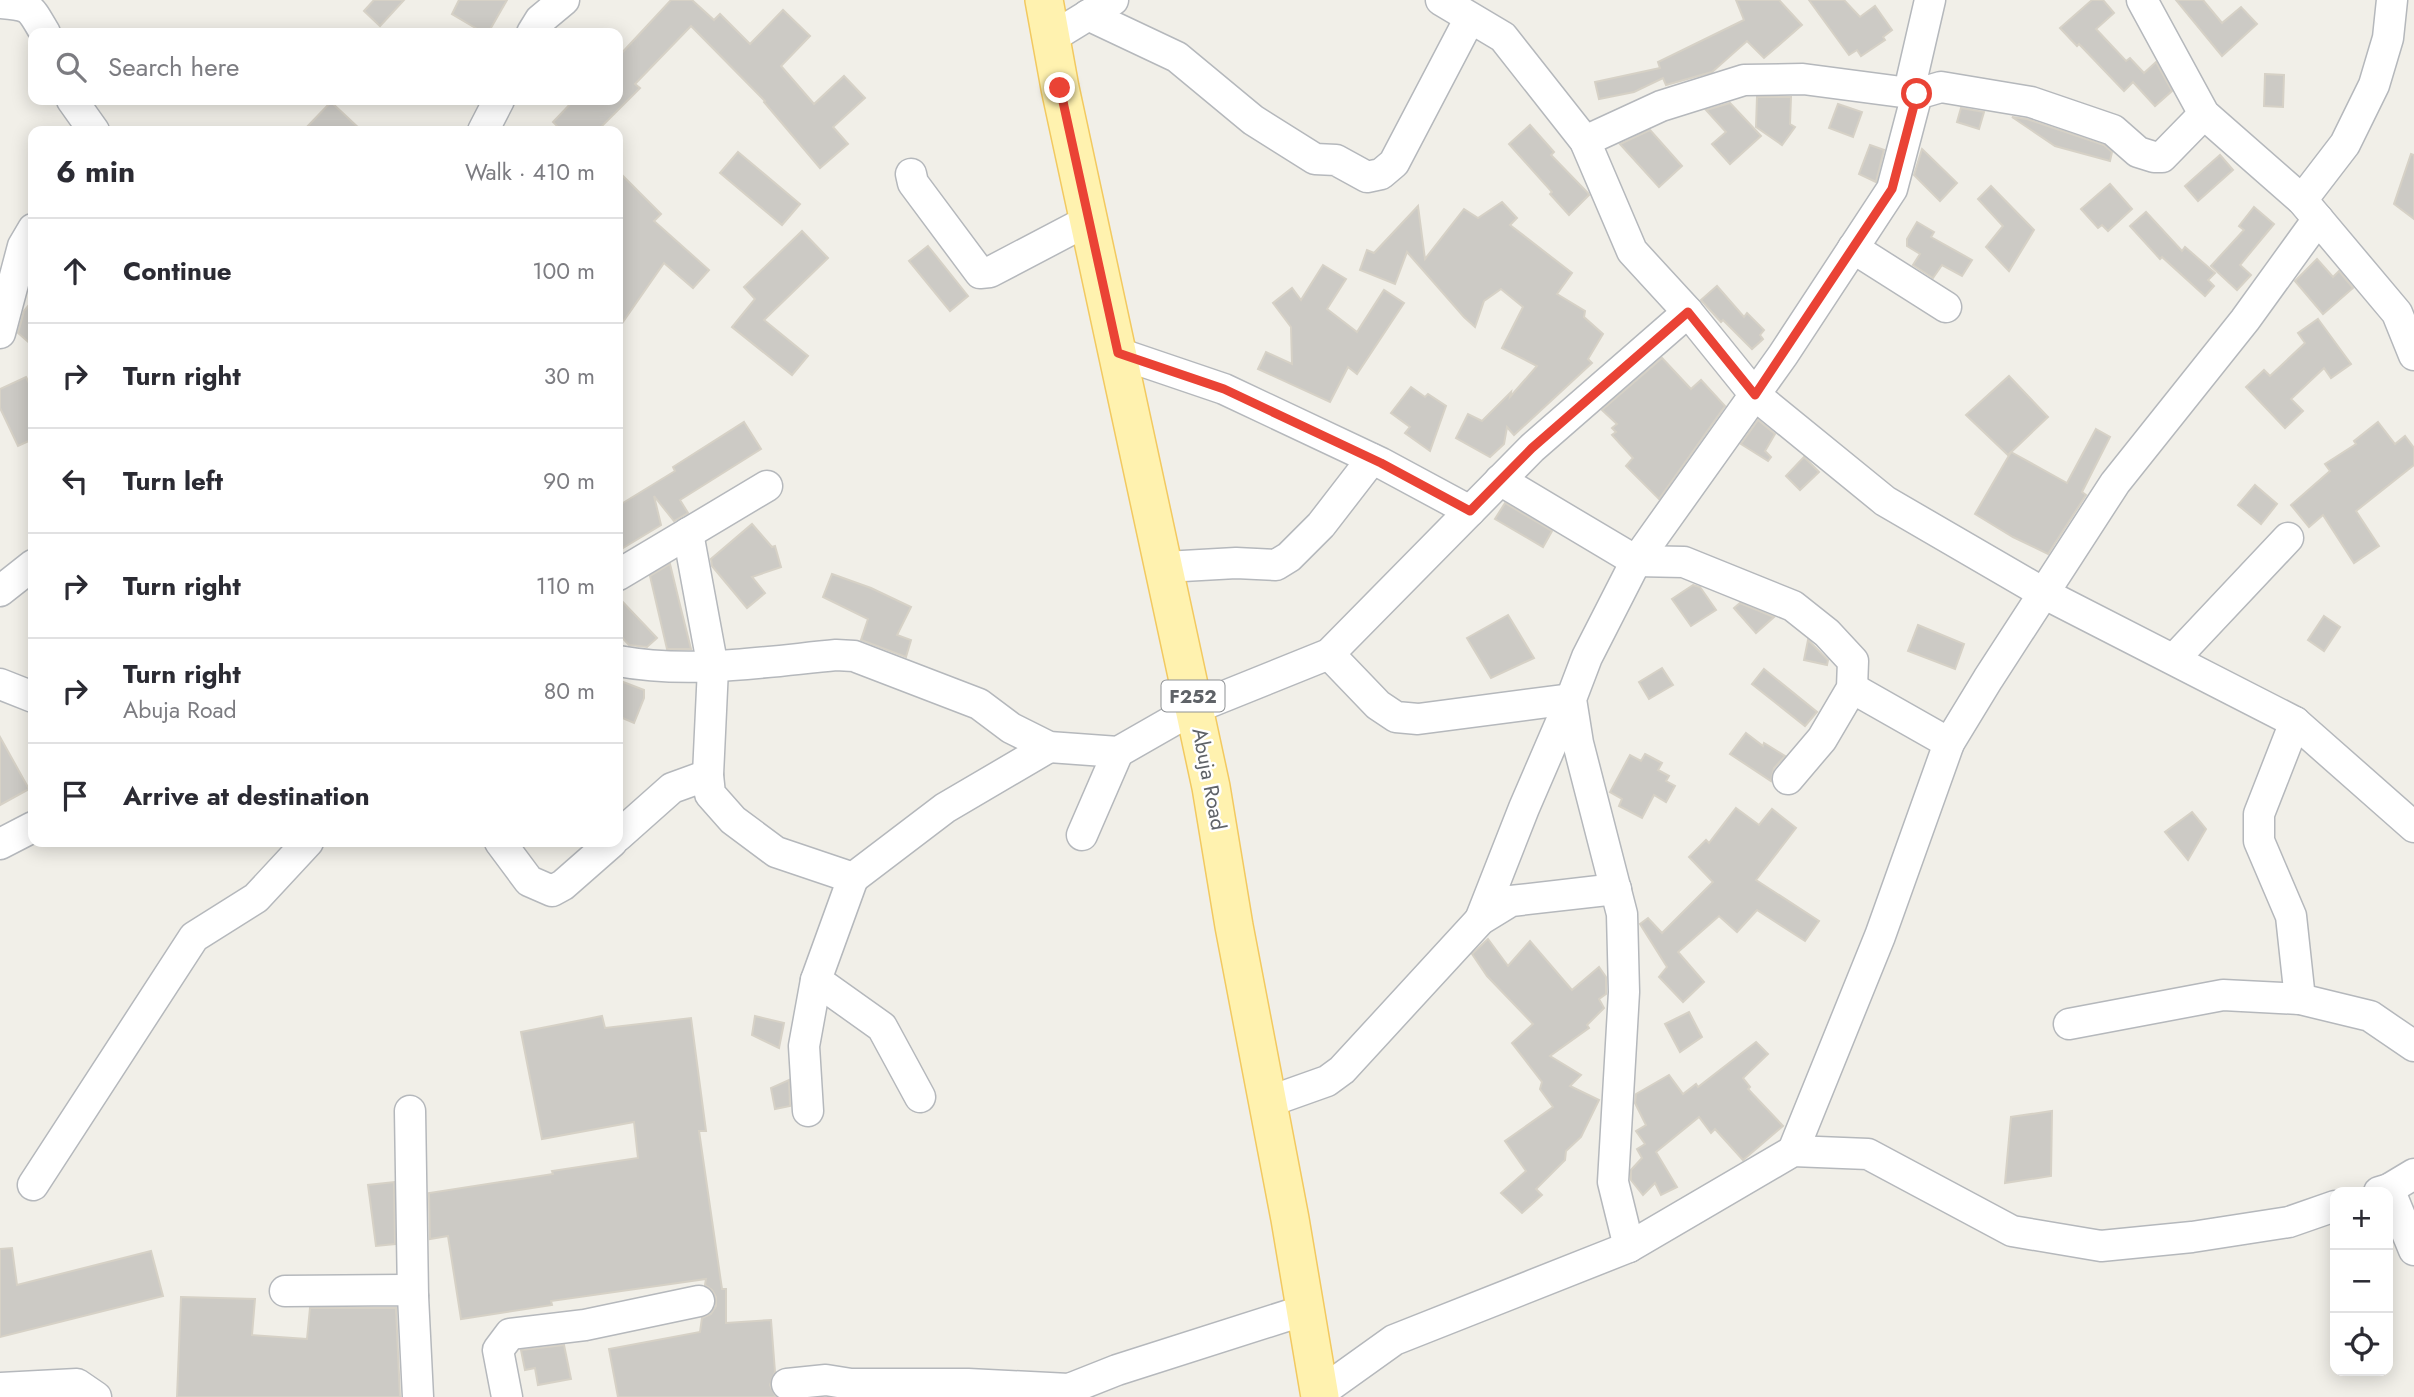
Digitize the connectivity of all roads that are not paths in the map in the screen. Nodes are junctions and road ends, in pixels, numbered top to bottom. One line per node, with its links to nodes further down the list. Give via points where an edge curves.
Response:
1 (564, 0): 12 (street)
2 (1044, 0): 13 (main road, Abuja Road / F252)
3 (1113, 0): 9 (street)
4 (1441, 0): 10 (street)
5 (1930, 0): 14 (street, via 1912,78)
6 (2142, 0): 17 (street)
7 (2392, 0): 22 (street, via 2388,38 2374,85)
8 (0, 3): 11 (street, via 22,3)
9 (1088, 16): 10 (street, via 1177,57 1253,120 1315,159 1335,160 1367,177 1381,174 1394,163); 13 (street)
10 (1470, 18): 20 (street, via 1503,37)
11 (42, 28)
12 (535, 28)
13 (1051, 38): 23 (main road, Abuja Road / F252)
14 (1917, 94): 17 (street, via 1941,87 2031,102 2113,130 2138,152 2154,157 2162,157); 20 (street, via 1803,79 1744,80 1661,106); 25 (street, via 1892,189)
15 (75, 105): 18 (street)
16 (496, 105): 19 (street)
17 (2204, 114): 22 (street)
18 (88, 126)
19 (486, 126)
20 (1585, 141): 27 (street, via 1632,251)
21 (911, 174): 23 (street, via 913,183 980,273)
22 (2310, 210): 28 (street); 44 (street, via 2245,320 2115,483)
23 (1089, 220): 30 (main road, Abuja Road / F252)
24 (28, 238): 29 (street)
25 (1853, 248): 26 (street); 32 (street)
26 (1946, 307)
27 (1688, 312): 32 (street); 34 (street)
28 (2406, 313): 31 (street)
29 (0, 333)
30 (1118, 353): 33 (street, via 1224,389); 40 (main road, Abuja Road / F252)
31 (2414, 355)
32 (1755, 395): 39 (street); 44 (street, via 1885,501)
33 (1372, 459): 36 (street); 40 (street, via 1321,525 1276,565)
34 (1500, 480): 36 (street); 39 (street)
35 (766, 486): 37 (street)
36 (1470, 511): 45 (street)
37 (688, 533): 42 (street); 48 (street)
38 (2288, 538): 46 (street)
39 (1636, 561): 50 (street, via 1684,562 1793,607 1853,661); 52 (street)
40 (1165, 567): 53 (main road, Abuja Road / F252)
41 (28, 569): 43 (street)
42 (623, 572)
43 (0, 591)
44 (2045, 594): 46 (street); 55 (street)
45 (1329, 654): 52 (street, via 1378,705 1396,717 1418,719); 53 (street)
46 (2174, 659): 54 (street)
47 (623, 662): 48 (street)
48 (713, 668): 56 (street, via 854,656 979,704 1011,729); 58 (street)
49 (0, 684): 51 (street)
50 (1852, 688): 55 (street); 59 (street, via 1822,739)
51 (28, 694)
52 (1571, 699): 69 (street); 70 (street)
53 (1195, 708): 57 (street); 76 (main road, Abuja Road / F252)
54 (2295, 722): 60 (street); 72 (street, via 2259,814 2259,841 2291,916)
55 (1949, 743): 79 (street, via 1880,936)
56 (1049, 747): 57 (street); 68 (street, via 945,808)
57 (1118, 752): 63 (street)
58 (708, 775): 62 (street, via 672,788); 68 (street, via 710,794 733,820 776,852)
59 (1788, 779)
60 (2414, 827)
61 (28, 830): 64 (street)
62 (623, 832)
63 (1082, 835)
64 (0, 844)
65 (303, 847): 80 (street, via 256,898 194,937)
66 (504, 847): 67 (street, via 529,881 552,891)
67 (606, 847)
68 (853, 878): 71 (street)
69 (1616, 889): 70 (street, via 1511,901); 83 (street, via 1622,914 1623,992 1614,1182)
70 (1480, 920): 76 (street, via 1342,1070 1326,1081)
71 (816, 980): 75 (street, via 882,1027); 78 (street, via 804,1046)
72 (2300, 999): 73 (street, via 2223,995); 74 (street, via 2370,1016)
73 (2068, 1024)
74 (2414, 1046)
75 (920, 1097)
76 (1268, 1102): 88 (main road, Abuja Road / F252)
77 (410, 1111): 86 (street)
78 (808, 1111)
79 (1793, 1151): 82 (street, via 1868,1154 2012,1231 2101,1246 2289,1222); 83 (street)
80 (33, 1185)
81 (2394, 1185): 84 (street)
82 (2330, 1208)
83 (1629, 1247): 91 (street, via 1394,1340)
84 (2414, 1250)
85 (285, 1291): 86 (street, via 403,1290)
86 (413, 1296): 93 (street)
87 (699, 1301): 94 (street, via 585,1325 510,1334 498,1350)
88 (1305, 1310): 89 (street, via 1069,1389 826,1380); 91 (main road, Abuja Road / F252)
89 (787, 1384)
90 (0, 1388): 92 (street, via 77,1384)
91 (1320, 1395)
92 (96, 1397)
93 (418, 1397)
94 (507, 1397)

